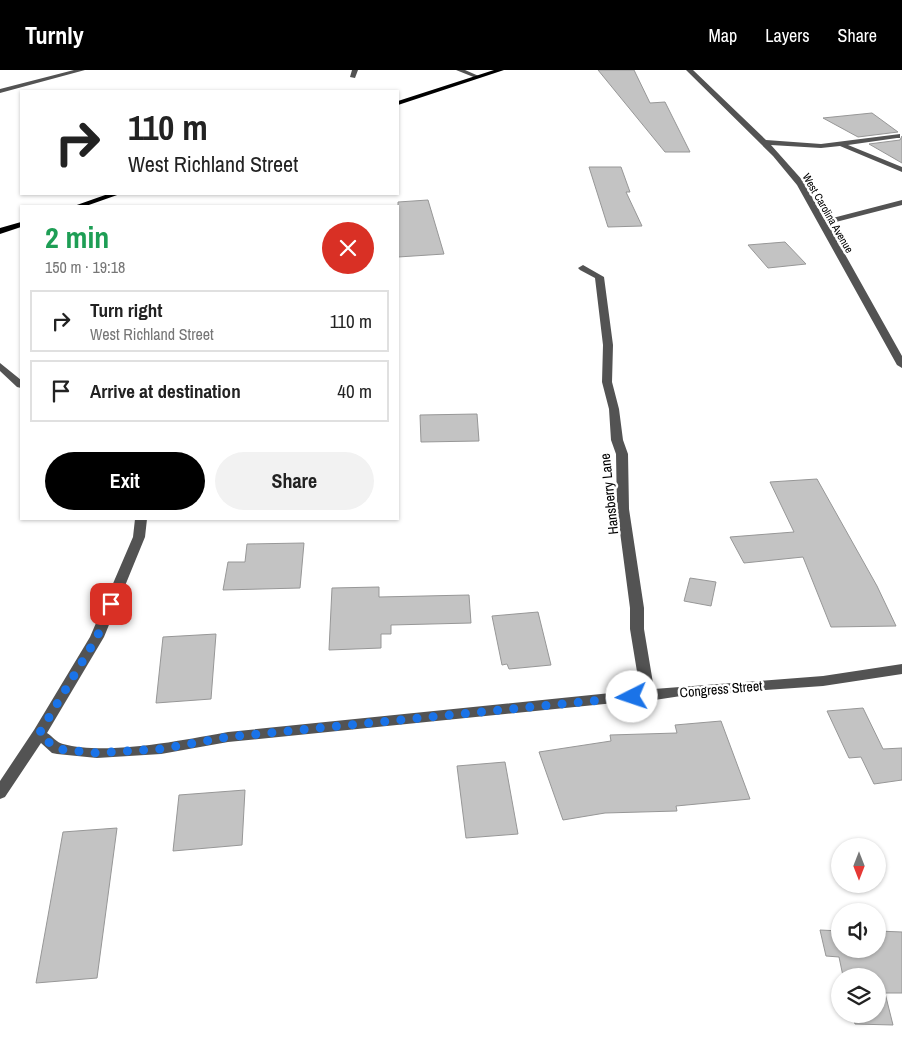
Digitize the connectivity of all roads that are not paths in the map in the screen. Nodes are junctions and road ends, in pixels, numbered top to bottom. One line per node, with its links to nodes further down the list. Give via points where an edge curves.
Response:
1 (82, 70): 6 (street)
2 (459, 70): 5 (street)
3 (501, 70): 5 (main road)
4 (689, 70): 9 (street, West Carolina Avenue)
5 (478, 76): 7 (main road)
6 (0, 91)
7 (399, 103)
8 (896, 136): 10 (street)
9 (764, 142): 10 (street); 15 (street, West Carolina Avenue, via 800,184)
10 (840, 144): 11 (street)
11 (902, 170)
12 (113, 195): 14 (main road)
13 (902, 202): 15 (street)
14 (81, 205)
15 (822, 223): 19 (street, West Carolina Avenue)
16 (20, 224): 17 (main road)
17 (0, 231)
18 (583, 268): 24 (street, Hansberry Lane, via 599,277 608,345 607,382 622,454 623,509)
19 (902, 365)
20 (0, 366): 21 (street)
21 (20, 384)
22 (142, 520): 25 (street, via 139,537 97,637)
23 (902, 669): 24 (street, Congress Street, via 823,681)
24 (648, 696): 25 (street, Congress Street, via 228,737 161,749 97,753 57,749)
25 (39, 734): 26 (street)
26 (0, 793)

